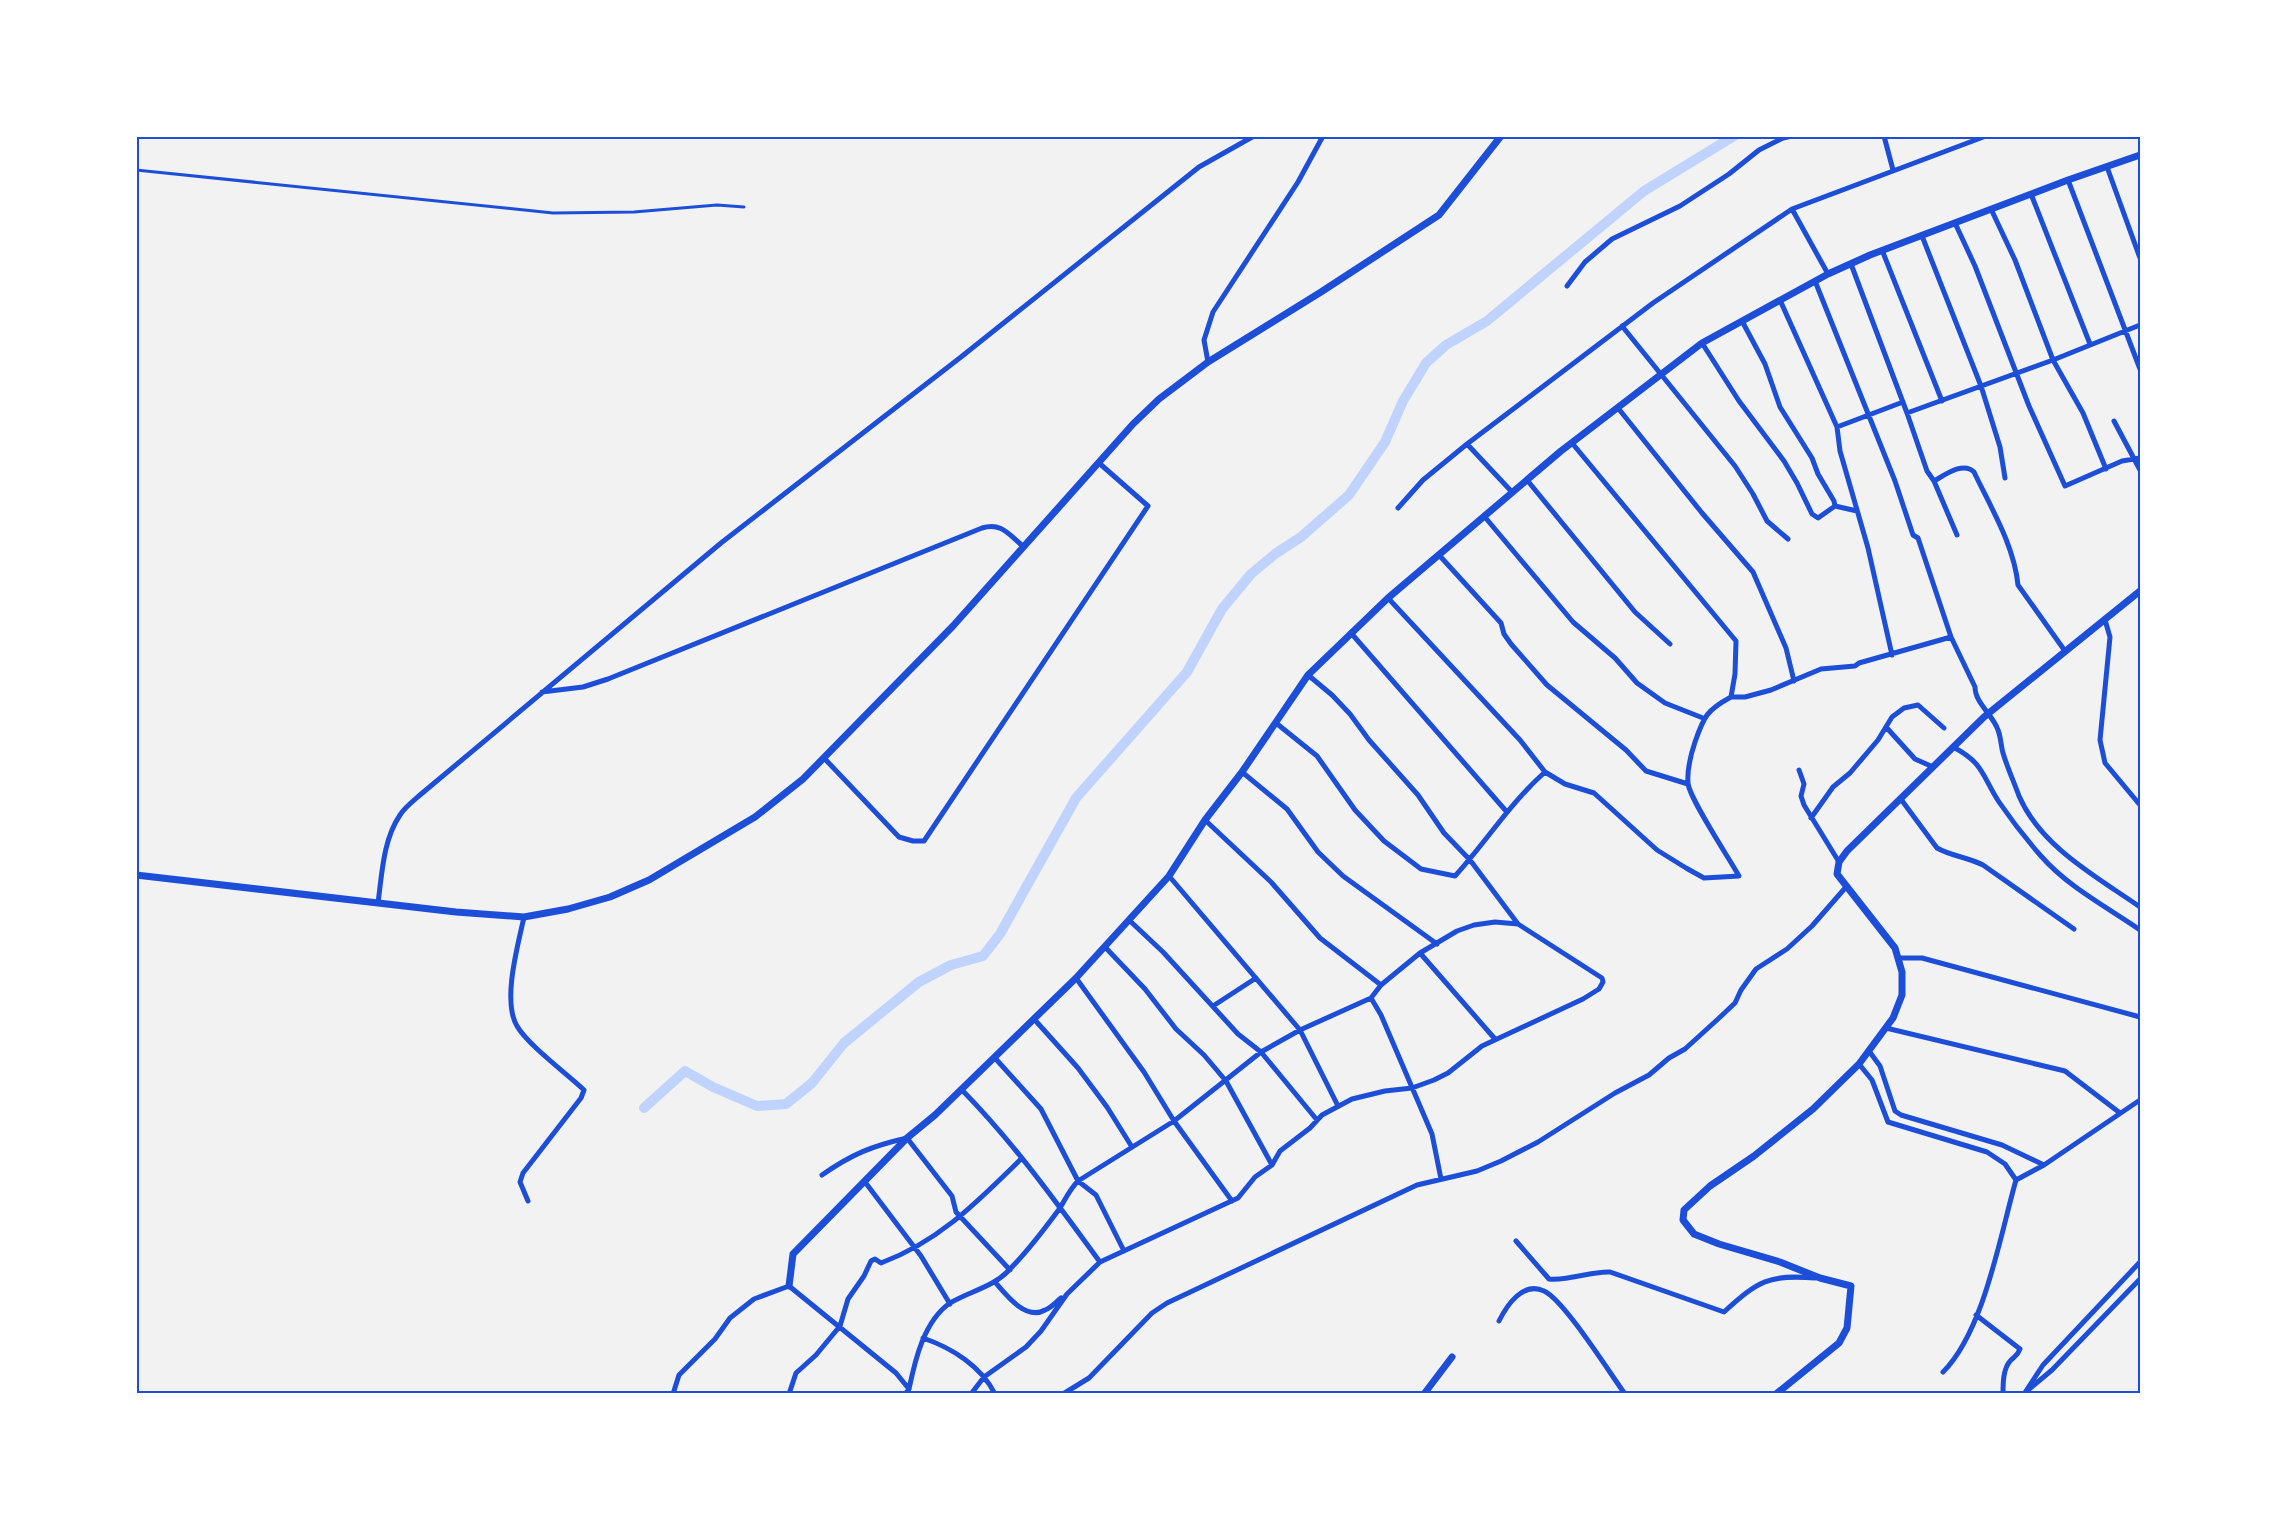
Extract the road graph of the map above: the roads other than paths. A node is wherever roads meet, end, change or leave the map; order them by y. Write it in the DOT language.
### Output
graph roads {
  1 [pos="1254,136"];
  2 [pos="1323,136"];
  3 [pos="1491,136"];
  4 [pos="1501,136"];
  5 [pos="1792,136"];
  6 [pos="1884,136"];
  7 [pos="1986,136"];
  8 [pos="1490,148"];
  9 [pos="2140,156"];
  10 [pos="2107,166"];
  11 [pos="136,170"];
  12 [pos="1893,170"];
  13 [pos="2068,180"];
  14 [pos="2031,194"];
  15 [pos="744,207"];
  16 [pos="1792,209"];
  17 [pos="1991,209"];
  18 [pos="1955,223"];
  19 [pos="1922,236"];
  20 [pos="1882,250"];
  21 [pos="2140,258"];
  22 [pos="1851,264"];
  23 [pos="1828,274"];
  24 [pos="1815,281"];
  25 [pos="1568,286"];
  26 [pos="1780,300"];
  27 [pos="1742,321"];
  28 [pos="2140,325"];
  29 [pos="1622,326"];
  30 [pos="2126,329"];
  31 [pos="1702,344"];
  32 [pos="2090,344"];
  33 [pos="2053,360"];
  34 [pos="1208,362"];
  35 [pos="2140,369"];
  36 [pos="2018,373"];
  37 [pos="1662,374"];
  38 [pos="1981,386"];
  39 [pos="1942,401"];
  40 [pos="1903,402"];
  41 [pos="1618,408"];
  42 [pos="1907,412"];
  43 [pos="1868,416"];
  44 [pos="2114,421"];
  45 [pos="1837,427"];
  46 [pos="1572,443"];
  47 [pos="1467,444"];
  48 [pos="2138,458"];
  49 [pos="1099,463"];
  50 [pos="2106,469"];
  51 [pos="2140,470"];
  52 [pos="2005,478"];
  53 [pos="1527,480"];
  54 [pos="1934,481"];
  55 [pos="1512,492"];
  56 [pos="1835,507"];
  57 [pos="1398,508"];
  58 [pos="1857,511"];
  59 [pos="1484,516"];
  60 [pos="1957,535"];
  61 [pos="1788,539"];
  62 [pos="1024,547"];
  63 [pos="1439,555"];
  64 [pos="2140,591"];
  65 [pos="1388,598"];
  66 [pos="2104,620"];
  67 [pos="1351,633"];
  68 [pos="1951,637"];
  69 [pos="1670,644"];
  70 [pos="2066,651"];
  71 [pos="1892,655"];
  72 [pos="1308,675"];
  73 [pos="1794,681"];
  74 [pos="542,692"];
  75 [pos="1731,697"];
  76 [pos="1989,713"];
  77 [pos="1703,718"];
  78 [pos="1276,723"];
  79 [pos="1886,727"];
  80 [pos="1944,728"];
  81 [pos="1953,747"];
  82 [pos="824,758"];
  83 [pos="1933,767"];
  84 [pos="1799,770"];
  85 [pos="1242,772"];
  86 [pos="1545,772"];
  87 [pos="1688,784"];
  88 [pos="1900,798"];
  89 [pos="2140,805"];
  90 [pos="1506,811"];
  91 [pos="1811,818"];
  92 [pos="1205,820"];
  93 [pos="1470,860"];
  94 [pos="1839,862"];
  95 [pos="136,875"];
  96 [pos="1168,876"];
  97 [pos="1846,887"];
  98 [pos="378,903"];
  99 [pos="2140,907"];
  100 [pos="524,917"];
  101 [pos="1129,921"];
  102 [pos="1518,924"];
  103 [pos="2074,929"];
  104 [pos="2140,930"];
  105 [pos="1437,944"];
  106 [pos="1105,947"];
  107 [pos="1420,953"];
  108 [pos="1898,958"];
  109 [pos="1076,978"];
  110 [pos="1256,978"];
  111 [pos="1381,985"];
  112 [pos="1371,998"];
  113 [pos="1213,1006"];
  114 [pos="2140,1017"];
  115 [pos="1034,1018"];
  116 [pos="1886,1028"];
  117 [pos="1300,1030"];
  118 [pos="1495,1039"];
  119 [pos="1261,1052"];
  120 [pos="1869,1052"];
  121 [pos="994,1057"];
  122 [pos="1859,1064"];
  123 [pos="1226,1081"];
  124 [pos="1412,1088"];
  125 [pos="962,1090"];
  126 [pos="2140,1100"];
  127 [pos="1338,1106"];
  128 [pos="2120,1113"];
  129 [pos="1317,1120"];
  130 [pos="1174,1121"];
  131 [pos="907,1138"];
  132 [pos="1132,1147"];
  133 [pos="1022,1158"];
  134 [pos="1272,1165"];
  135 [pos="2044,1165"];
  136 [pos="822,1175"];
  137 [pos="1441,1179"];
  138 [pos="2016,1180"];
  139 [pos="1078,1181"];
  140 [pos="866,1182"];
  141 [pos="528,1201"];
  142 [pos="1232,1201"];
  143 [pos="1060,1208"];
  144 [pos="960,1217"];
  145 [pos="1516,1241"];
  146 [pos="914,1247"];
  147 [pos="1124,1251"];
  148 [pos="1100,1262"];
  149 [pos="2140,1262"];
  150 [pos="1010,1270"];
  151 [pos="1820,1278"];
  152 [pos="2140,1279"];
  153 [pos="995,1282"];
  154 [pos="789,1286"];
  155 [pos="1066,1294"];
  156 [pos="950,1304"];
  157 [pos="1976,1315"];
  158 [pos="1499,1321"];
  159 [pos="840,1326"];
  160 [pos="923,1338"];
  161 [pos="1452,1358"];
  162 [pos="1943,1372"];
  163 [pos="984,1377"];
  164 [pos="907,1391"];
  165 [pos="673,1394"];
  166 [pos="789,1394"];
  167 [pos="971,1394"];
  168 [pos="995,1394"];
  169 [pos="1063,1394"];
  170 [pos="1424,1394"];
  171 [pos="1625,1394"];
  172 [pos="1776,1394"];
  173 [pos="2003,1394"];
  174 [pos="2024,1394"];
  1 -- 74 [label="street"];
  2 -- 34 [label="street"];
  3 -- 8 [label="street"];
  4 -- 8 [label="street"];
  5 -- 25 [label="street"];
  6 -- 12 [label="street"];
  7 -- 12 [label="street"];
  8 -- 34 [label="street"];
  9 -- 10 [label="street"];
  10 -- 13 [label="street"];
  10 -- 21 [label="street"];
  11 -- 15 [label="lane"];
  12 -- 16 [label="street"];
  13 -- 14 [label="street"];
  13 -- 30 [label="street"];
  14 -- 17 [label="street"];
  14 -- 32 [label="street"];
  16 -- 23 [label="street"];
  16 -- 29 [label="street"];
  17 -- 18 [label="street"];
  17 -- 33 [label="street"];
  18 -- 19 [label="street"];
  18 -- 36 [label="street"];
  19 -- 20 [label="street"];
  19 -- 38 [label="street"];
  20 -- 22 [label="street"];
  20 -- 39 [label="street"];
  22 -- 23 [label="street"];
  22 -- 40 [label="street"];
  23 -- 24 [label="street"];
  24 -- 26 [label="street"];
  24 -- 43 [label="street"];
  26 -- 27 [label="street"];
  26 -- 45 [label="street"];
  27 -- 31 [label="street"];
  27 -- 56 [label="street"];
  28 -- 30 [label="street"];
  29 -- 37 [label="street"];
  29 -- 47 [label="street"];
  30 -- 32 [label="street"];
  30 -- 35 [label="street"];
  31 -- 37 [label="street"];
  31 -- 56 [label="street"];
  32 -- 33 [label="street"];
  33 -- 36 [label="street"];
  33 -- 50 [label="street"];
  34 -- 49 [label="street"];
  36 -- 38 [label="street"];
  36 -- 50 [label="street"];
  37 -- 41 [label="street"];
  37 -- 61 [label="street"];
  38 -- 39 [label="street"];
  38 -- 52 [label="street"];
  39 -- 42 [label="street"];
  40 -- 42 [label="street"];
  40 -- 43 [label="street"];
  41 -- 46 [label="street"];
  41 -- 73 [label="street"];
  42 -- 54 [label="street"];
  43 -- 45 [label="street"];
  43 -- 68 [label="street"];
  44 -- 48 [label="street"];
  45 -- 58 [label="street"];
  46 -- 53 [label="street"];
  46 -- 75 [label="street"];
  47 -- 55 [label="street"];
  47 -- 57 [label="street"];
  48 -- 50 [label="street"];
  48 -- 51 [label="street"];
  49 -- 62 [label="street"];
  49 -- 82 [label="street"];
  53 -- 55 [label="street"];
  53 -- 69 [label="street"];
  54 -- 60 [label="street"];
  54 -- 70 [label="street"];
  55 -- 59 [label="street"];
  56 -- 58 [label="street"];
  58 -- 71 [label="street"];
  59 -- 63 [label="street"];
  59 -- 77 [label="street"];
  62 -- 74 [label="street"];
  62 -- 82 [label="street"];
  63 -- 65 [label="street"];
  63 -- 87 [label="street"];
  64 -- 66 [label="street"];
  65 -- 67 [label="street"];
  65 -- 86 [label="street"];
  66 -- 70 [label="street"];
  66 -- 89 [label="street"];
  67 -- 72 [label="street"];
  67 -- 90 [label="street"];
  68 -- 71 [label="street"];
  68 -- 76 [label="street"];
  70 -- 76 [label="street"];
  71 -- 73 [label="street"];
  72 -- 78 [label="street"];
  72 -- 93 [label="street"];
  73 -- 75 [label="street"];
  74 -- 98 [label="street"];
  75 -- 77 [label="street"];
  76 -- 81 [label="street"];
  76 -- 99 [label="street"];
  77 -- 87 [label="street"];
  78 -- 85 [label="street"];
  78 -- 93 [label="street"];
  79 -- 80 [label="street"];
  79 -- 83 [label="street"];
  79 -- 91 [label="street"];
  81 -- 83 [label="street"];
  81 -- 104 [label="street"];
  82 -- 100 [label="street"];
  83 -- 88 [label="street"];
  84 -- 91 [label="street"];
  85 -- 92 [label="street"];
  85 -- 105 [label="street"];
  86 -- 87 [label="street"];
  86 -- 90 [label="street"];
  88 -- 94 [label="street"];
  88 -- 103 [label="street"];
  90 -- 93 [label="street"];
  91 -- 94 [label="street"];
  92 -- 96 [label="street"];
  92 -- 111 [label="street"];
  93 -- 102 [label="street"];
  94 -- 97 [label="street"];
  95 -- 98 [label="street"];
  96 -- 101 [label="street"];
  96 -- 110 [label="street"];
  97 -- 108 [label="street"];
  97 -- 137 [label="street"];
  98 -- 100 [label="street"];
  100 -- 141 [label="street"];
  101 -- 106 [label="street"];
  101 -- 113 [label="street"];
  102 -- 105 [label="street"];
  102 -- 118 [label="street"];
  105 -- 107 [label="street"];
  106 -- 109 [label="street"];
  106 -- 123 [label="street"];
  107 -- 111 [label="street"];
  107 -- 118 [label="street"];
  108 -- 114 [label="street"];
  108 -- 116 [label="street"];
  109 -- 115 [label="street"];
  109 -- 130 [label="street"];
  110 -- 113 [label="street"];
  110 -- 117 [label="street"];
  111 -- 112 [label="street"];
  112 -- 117 [label="street"];
  112 -- 124 [label="street"];
  113 -- 119 [label="street"];
  115 -- 121 [label="street"];
  115 -- 132 [label="street"];
  116 -- 120 [label="street"];
  116 -- 128 [label="street"];
  117 -- 119 [label="street"];
  117 -- 127 [label="street"];
  118 -- 124 [label="street"];
  119 -- 123 [label="street"];
  119 -- 129 [label="street"];
  120 -- 122 [label="street"];
  120 -- 135 [label="street"];
  121 -- 125 [label="street"];
  121 -- 139 [label="street"];
  122 -- 138 [label="street"];
  122 -- 151 [label="street"];
  123 -- 130 [label="street"];
  123 -- 134 [label="street"];
  124 -- 127 [label="street"];
  124 -- 137 [label="street"];
  125 -- 131 [label="street"];
  125 -- 133 [label="street"];
  126 -- 128 [label="street"];
  127 -- 129 [label="street"];
  128 -- 135 [label="street"];
  129 -- 134 [label="street"];
  130 -- 132 [label="street"];
  130 -- 142 [label="street"];
  131 -- 136 [label="street"];
  131 -- 140 [label="street"];
  131 -- 144 [label="street"];
  132 -- 139 [label="street"];
  133 -- 143 [label="street"];
  133 -- 144 [label="street"];
  134 -- 142 [label="street"];
  135 -- 138 [label="street"];
  137 -- 169 [label="street"];
  138 -- 157 [label="street"];
  139 -- 143 [label="street"];
  139 -- 147 [label="street"];
  140 -- 146 [label="street"];
  140 -- 154 [label="street"];
  142 -- 147 [label="street"];
  143 -- 148 [label="street"];
  143 -- 150 [label="street"];
  144 -- 146 [label="street"];
  144 -- 150 [label="street"];
  145 -- 151 [label="street"];
  146 -- 156 [label="street"];
  146 -- 159 [label="street"];
  147 -- 148 [label="street"];
  148 -- 155 [label="street"];
  149 -- 174 [label="street"];
  150 -- 153 [label="street"];
  151 -- 172 [label="street"];
  152 -- 174 [label="street"];
  153 -- 155 [label="street"];
  153 -- 156 [label="street"];
  154 -- 159 [label="street"];
  154 -- 165 [label="street"];
  155 -- 163 [label="street"];
  156 -- 160 [label="street"];
  157 -- 162 [label="street"];
  157 -- 173 [label="street"];
  158 -- 171 [label="street"];
  159 -- 164 [label="street"];
  159 -- 166 [label="street"];
  160 -- 163 [label="street"];
  160 -- 164 [label="street"];
  161 -- 170 [label="street"];
  163 -- 167 [label="street"];
  163 -- 168 [label="street"];
}
